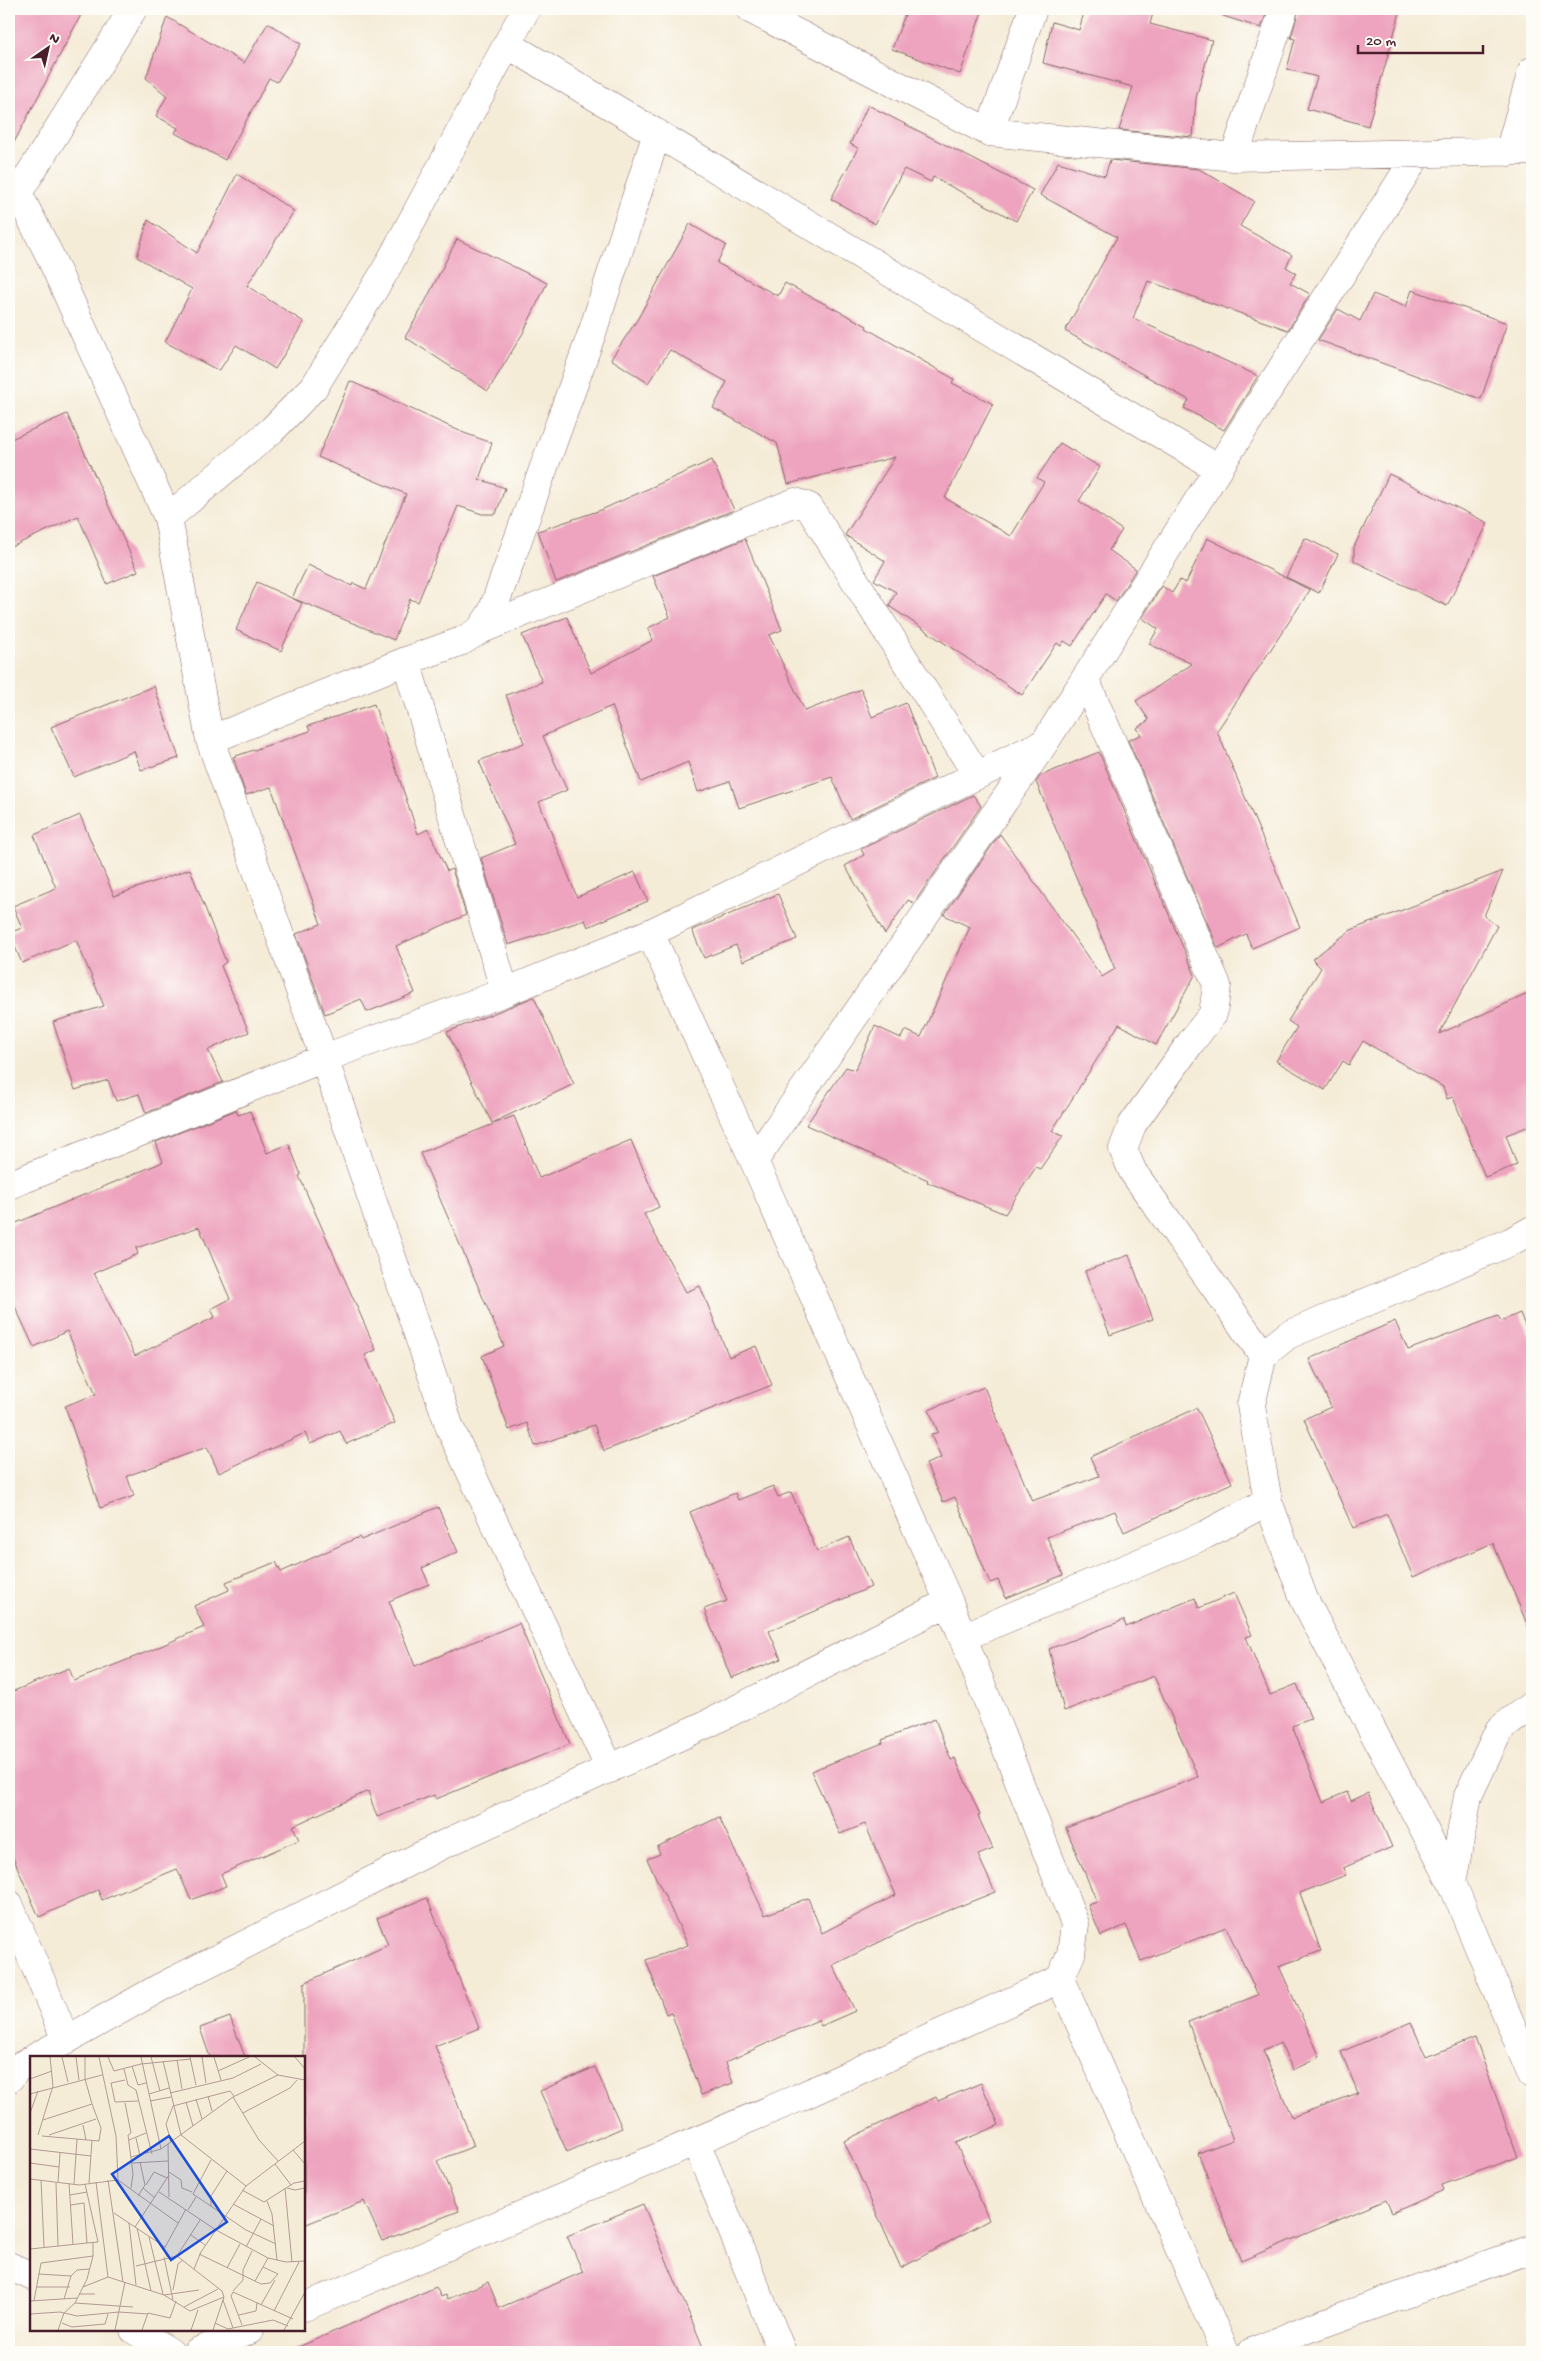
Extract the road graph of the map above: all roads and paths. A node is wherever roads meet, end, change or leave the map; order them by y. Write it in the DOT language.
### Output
graph roads {
  1 [pos="133,9"];
  2 [pos="526,9"];
  3 [pos="750,9"];
  4 [pos="1033,9"];
  5 [pos="1284,9"];
  6 [pos="507,44"];
  7 [pos="1532,71"];
  8 [pos="989,132"];
  9 [pos="658,133"];
  10 [pos="1521,152"];
  11 [pos="1417,155"];
  12 [pos="1234,157"];
  13 [pos="13,189"];
  14 [pos="1219,469"];
  15 [pos="168,518"];
  16 [pos="480,630"];
  17 [pos="406,661"];
  18 [pos="1085,679"];
  19 [pos="210,740"];
  20 [pos="1045,742"];
  21 [pos="977,775"];
  22 [pos="650,933"];
  23 [pos="505,992"];
  24 [pos="324,1058"];
  25 [pos="754,1161"];
  26 [pos="9,1185"];
  27 [pos="1532,1230"];
  28 [pos="1262,1354"];
  29 [pos="1268,1501"];
  30 [pos="949,1602"];
  31 [pos="962,1637"];
  32 [pos="1532,1705"];
  33 [pos="610,1768"];
  34 [pos="1452,1883"];
  35 [pos="9,1904"];
  36 [pos="1060,1979"];
  37 [pos="66,2040"];
  38 [pos="38,2056"];
  39 [pos="30,2061"];
  40 [pos="1532,2075"];
  41 [pos="9,2079"];
  42 [pos="696,2142"];
  43 [pos="1532,2249"];
  44 [pos="9,2266"];
  45 [pos="30,2276"];
  46 [pos="305,2307"];
  47 [pos="136,2331"];
  48 [pos="248,2331"];
  49 [pos="170,2352"];
  50 [pos="197,2352"];
  51 [pos="782,2352"];
  52 [pos="1225,2352"];
  53 [pos="1252,2352"];
  1 -- 13 [label="street"];
  2 -- 6 [label="street"];
  3 -- 8 [label="street"];
  4 -- 8 [label="street"];
  5 -- 12 [label="street"];
  6 -- 9 [label="street"];
  6 -- 15 [label="street"];
  7 -- 10 [label="street"];
  8 -- 12 [label="street"];
  9 -- 14 [label="street"];
  9 -- 16 [label="street"];
  10 -- 11 [label="street"];
  11 -- 12 [label="street"];
  11 -- 14 [label="street"];
  13 -- 15 [label="street"];
  14 -- 18 [label="street"];
  15 -- 19 [label="street"];
  16 -- 17 [label="street"];
  16 -- 21 [label="street"];
  17 -- 19 [label="street"];
  17 -- 23 [label="street"];
  18 -- 20 [label="street"];
  18 -- 28 [label="street"];
  19 -- 24 [label="street"];
  20 -- 21 [label="street"];
  20 -- 25 [label="street"];
  21 -- 22 [label="street"];
  22 -- 23 [label="street"];
  22 -- 25 [label="street"];
  23 -- 24 [label="street"];
  24 -- 26 [label="street"];
  24 -- 33 [label="street"];
  25 -- 30 [label="street"];
  27 -- 28 [label="street"];
  28 -- 29 [label="street"];
  29 -- 31 [label="street"];
  29 -- 34 [label="street"];
  30 -- 31 [label="street"];
  30 -- 33 [label="street"];
  31 -- 36 [label="street"];
  32 -- 34 [label="street"];
  33 -- 37 [label="street"];
  34 -- 40 [label="street"];
  35 -- 37 [label="street"];
  36 -- 42 [label="street"];
  36 -- 52 [label="street"];
  37 -- 38 [label="street"];
  39 -- 41 [label="street"];
  42 -- 46 [label="street"];
  42 -- 51 [label="street"];
  43 -- 53 [label="street"];
  44 -- 45 [label="street"];
  47 -- 49 [label="street"];
  48 -- 50 [label="street"];
}
